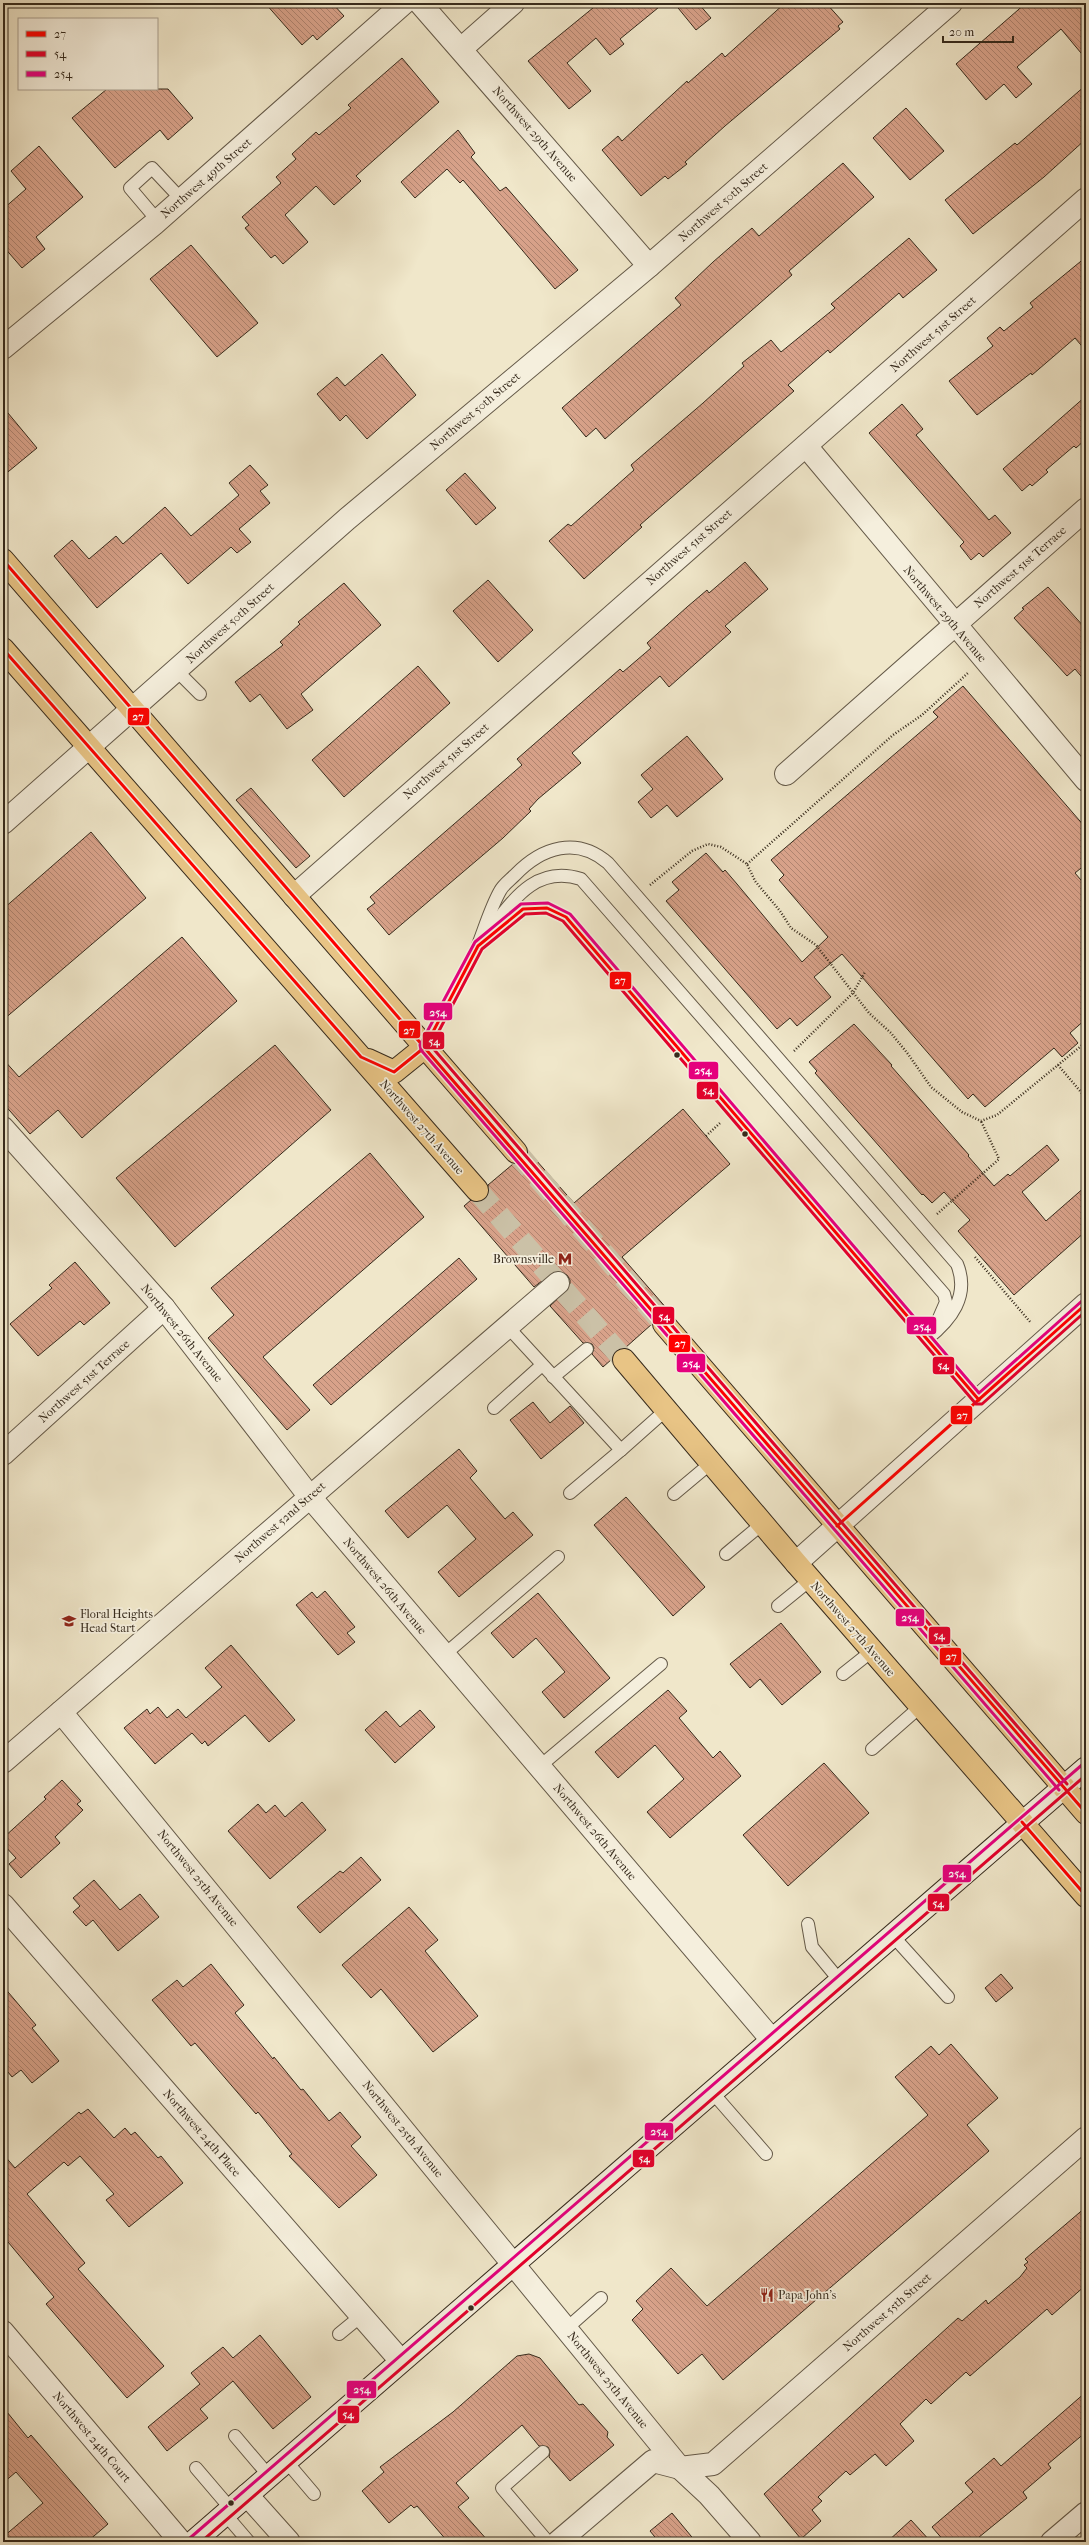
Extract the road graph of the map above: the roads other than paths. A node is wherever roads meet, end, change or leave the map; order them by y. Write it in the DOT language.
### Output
graph roads {
  1 [pos="404,3"];
  2 [pos="420,3"];
  3 [pos="513,3"];
  4 [pos="951,3"];
  5 [pos="461,49"];
  6 [pos="1086,199"];
  7 [pos="182,200"];
  8 [pos="158,221"];
  9 [pos="649,266"];
  10 [pos="3,348"];
  11 [pos="806,446"];
  12 [pos="1086,509"];
  13 [pos="3,560"];
  14 [pos="954,624"];
  15 [pos="3,649"];
  16 [pos="176,670"];
  17 [pos="200,694"];
  18 [pos="132,709"];
  19 [pos="89,747"];
  20 [pos="786,774"];
  21 [pos="1086,780"];
  22 [pos="3,823"];
  23 [pos="294,896"];
  24 [pos="478,946"];
  25 [pos="425,1047"];
  26 [pos="361,1057"];
  27 [pos="6,1136"];
  28 [pos="516,1152"];
  29 [pos="477,1190"];
  30 [pos="558,1283"];
  31 [pos="1086,1304"];
  32 [pos="164,1308"];
  33 [pos="664,1324"];
  34 [pos="507,1326"];
  35 [pos="927,1340"];
  36 [pos="587,1349"];
  37 [pos="624,1360"];
  38 [pos="542,1365"];
  39 [pos="553,1377"];
  40 [pos="979,1400"];
  41 [pos="494,1408"];
  42 [pos="666,1410"];
  43 [pos="621,1450"];
  44 [pos="3,1454"];
  45 [pos="710,1463"];
  46 [pos="570,1493"];
  47 [pos="674,1494"];
  48 [pos="310,1497"];
  49 [pos="762,1524"];
  50 [pos="838,1526"];
  51 [pos="726,1554"];
  52 [pos="558,1557"];
  53 [pos="796,1563"];
  54 [pos="810,1580"];
  55 [pos="778,1606"];
  56 [pos="872,1651"];
  57 [pos="444,1655"];
  58 [pos="661,1664"];
  59 [pos="843,1674"];
  60 [pos="921,1706"];
  61 [pos="61,1712"];
  62 [pos="872,1749"];
  63 [pos="3,1762"];
  64 [pos="539,1767"];
  65 [pos="1086,1768"];
  66 [pos="1063,1787"];
  67 [pos="1086,1813"];
  68 [pos="1022,1822"];
  69 [pos="1086,1896"];
  70 [pos="3,1905"];
  71 [pos="808,1924"];
  72 [pos="892,1935"];
  73 [pos="840,1981"];
  74 [pos="948,1997"];
  75 [pos="772,2040"];
  76 [pos="712,2092"];
  77 [pos="1086,2138"];
  78 [pos="766,2154"];
  79 [pos="514,2264"];
  80 [pos="601,2298"];
  81 [pos="361,2316"];
  82 [pos="566,2329"];
  83 [pos="3,2332"];
  84 [pos="340,2334"];
  85 [pos="401,2361"];
  86 [pos="235,2436"];
  87 [pos="543,2452"];
  88 [pos="286,2462"];
  89 [pos="196,2468"];
  90 [pos="680,2468"];
  91 [pos="269,2476"];
  92 [pos="314,2494"];
  93 [pos="235,2506"];
  94 [pos="1086,2513"];
  95 [pos="181,2542"];
  96 [pos="193,2542"];
  97 [pos="249,2542"];
  98 [pos="289,2542"];
  99 [pos="548,2542"];
  100 [pos="558,2542"];
  101 [pos="750,2542"];
  102 [pos="1052,2542"];
  1 -- 7 [label="street, Northwest 49th Street"];
  2 -- 5 [label="street, Northwest 29th Avenue"];
  3 -- 5 [label="street"];
  4 -- 9 [label="street, Northwest 50th Street"];
  5 -- 9 [label="street, Northwest 29th Avenue"];
  6 -- 11 [label="street, Northwest 51st Street"];
  7 -- 8 [label="street, Northwest 49th Street"];
  7 -- 8 [label="lane"];
  8 -- 10 [label="street, Northwest 49th Street"];
  9 -- 16 [label="street, Northwest 50th Street"];
  11 -- 14 [label="street, Northwest 29th Avenue"];
  11 -- 23 [label="street, Northwest 51st Street"];
  12 -- 14 [label="street, Northwest 51st Terrace"];
  13 -- 18 [label="main road"];
  14 -- 20 [label="street, Northwest 51st Terrace"];
  14 -- 21 [label="street, Northwest 29th Avenue"];
  15 -- 19 [label="main road, Northwest 27th Avenue"];
  16 -- 17 [label="lane"];
  16 -- 18 [label="street, Northwest 50th Street"];
  18 -- 19 [label="street, Northwest 50th Street"];
  18 -- 23 [label="main road"];
  19 -- 22 [label="street, Northwest 50th Street"];
  19 -- 26 [label="main road, Northwest 27th Avenue"];
  23 -- 25 [label="main road"];
  24 -- 25 [label="lane"];
  24 -- 35 [label="lane"];
  24 -- 35 [label="lane"];
  24 -- 35 [label="lane"];
  25 -- 26 [label="main road"];
  25 -- 28 [label="main road"];
  26 -- 29 [label="main road, Northwest 27th Avenue"];
  27 -- 32 [label="street, Northwest 26th Avenue"];
  30 -- 34 [label="street, Northwest 52nd Street"];
  31 -- 40 [label="street"];
  32 -- 44 [label="street, Northwest 51st Terrace"];
  32 -- 48 [label="street, Northwest 26th Avenue"];
  33 -- 50 [label="main road"];
  34 -- 38 [label="lane"];
  34 -- 48 [label="street, Northwest 52nd Street"];
  35 -- 40 [label="lane"];
  36 -- 39 [label="lane"];
  37 -- 42 [label="main road, Northwest 27th Avenue"];
  38 -- 39 [label="lane"];
  38 -- 41 [label="lane"];
  39 -- 43 [label="lane"];
  40 -- 50 [label="street"];
  42 -- 43 [label="lane"];
  42 -- 45 [label="main road, Northwest 27th Avenue"];
  43 -- 46 [label="lane"];
  45 -- 47 [label="lane"];
  45 -- 49 [label="main road, Northwest 27th Avenue"];
  48 -- 57 [label="street, Northwest 26th Avenue"];
  48 -- 61 [label="street, Northwest 52nd Street"];
  49 -- 51 [label="lane"];
  49 -- 53 [label="main road, Northwest 27th Avenue"];
  50 -- 53 [label="street"];
  50 -- 66 [label="main road"];
  52 -- 57 [label="lane"];
  53 -- 54 [label="main road, Northwest 27th Avenue"];
  54 -- 55 [label="lane"];
  54 -- 56 [label="main road, Northwest 27th Avenue"];
  56 -- 59 [label="lane"];
  56 -- 60 [label="main road, Northwest 27th Avenue"];
  57 -- 64 [label="street, Northwest 26th Avenue"];
  58 -- 64 [label="lane"];
  60 -- 62 [label="lane"];
  60 -- 68 [label="main road, Northwest 27th Avenue"];
  61 -- 63 [label="street, Northwest 52nd Street"];
  61 -- 79 [label="street, Northwest 25th Avenue"];
  64 -- 75 [label="street, Northwest 26th Avenue"];
  65 -- 66 [label="street"];
  66 -- 67 [label="main road"];
  66 -- 68 [label="street"];
  68 -- 69 [label="main road, Northwest 27th Avenue"];
  68 -- 72 [label="street"];
  70 -- 81 [label="street, Northwest 24th Place"];
  71 -- 73 [label="lane"];
  72 -- 73 [label="street"];
  72 -- 74 [label="lane"];
  73 -- 75 [label="street"];
  75 -- 76 [label="street"];
  76 -- 78 [label="lane"];
  76 -- 79 [label="street"];
  77 -- 90 [label="street, Northwest 55th Street"];
  79 -- 82 [label="street, Northwest 25th Avenue"];
  79 -- 85 [label="street"];
  80 -- 82 [label="lane"];
  81 -- 84 [label="lane"];
  81 -- 85 [label="street, Northwest 24th Place"];
  82 -- 90 [label="street, Northwest 25th Avenue"];
  83 -- 95 [label="street, Northwest 24th Court"];
  85 -- 88 [label="street"];
  86 -- 91 [label="lane"];
  87 -- 99 [label="lane"];
  88 -- 91 [label="street"];
  88 -- 92 [label="lane"];
  89 -- 93 [label="lane"];
  90 -- 100 [label="street"];
  90 -- 101 [label="street, Northwest 25th Avenue"];
  91 -- 93 [label="street"];
  93 -- 96 [label="street"];
  93 -- 97 [label="lane"];
  93 -- 98 [label="street"];
  94 -- 102 [label="street"];
}
